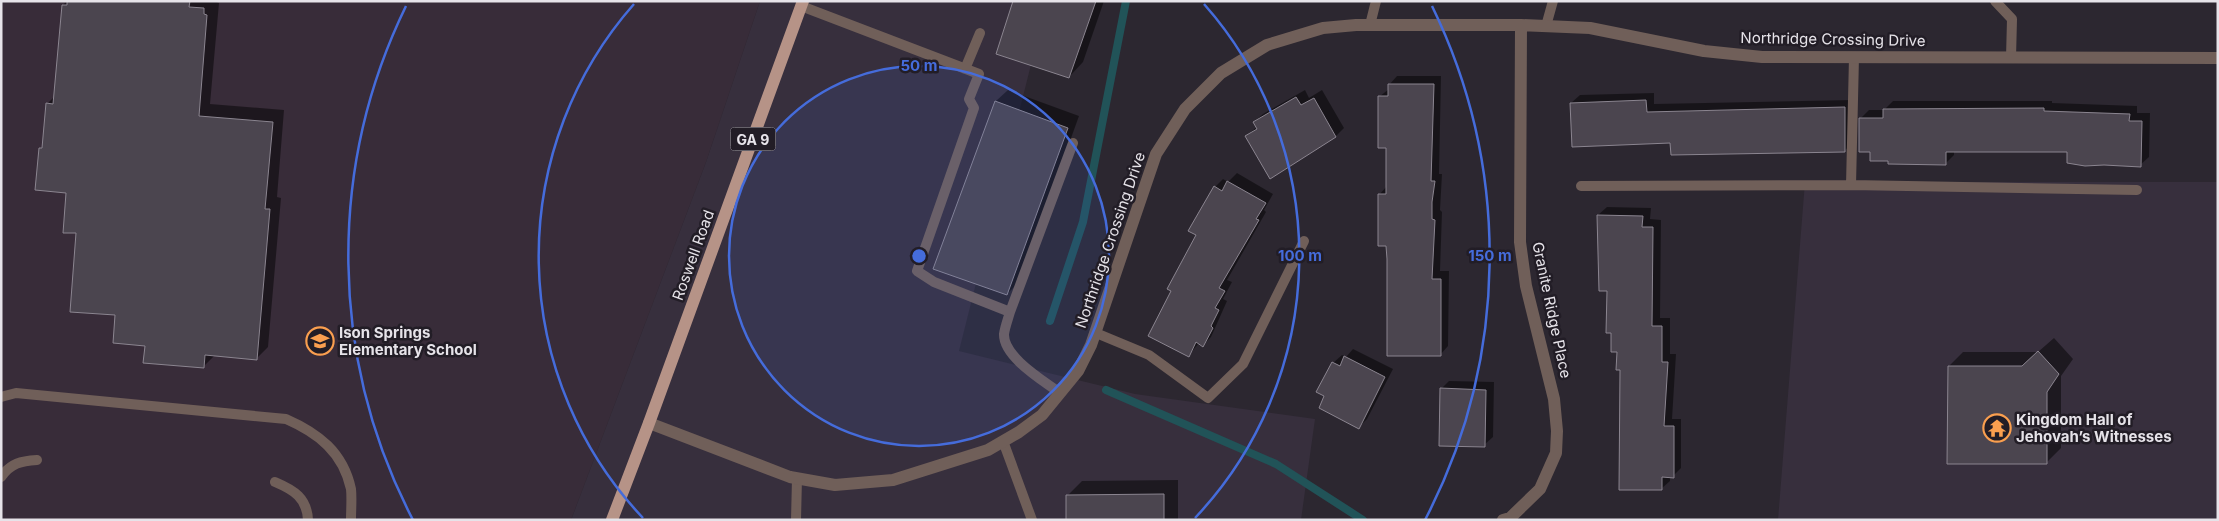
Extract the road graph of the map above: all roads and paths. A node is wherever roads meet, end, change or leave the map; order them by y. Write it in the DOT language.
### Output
graph roads {
  1 [pos="1376,1"];
  2 [pos="1554,1"];
  3 [pos="1995,1"];
  4 [pos="802,3"];
  5 [pos="1370,25"];
  6 [pos="1521,25"];
  7 [pos="1546,26"];
  8 [pos="980,33"];
  9 [pos="1854,57"];
  10 [pos="2011,58"];
  11 [pos="2218,58"];
  12 [pos="966,69"];
  13 [pos="1073,143"];
  14 [pos="1851,185"];
  15 [pos="1581,186"];
  16 [pos="2137,190"];
  17 [pos="1304,241"];
  18 [pos="1010,312"];
  19 [pos="1096,333"];
  20 [pos="1060,393"];
  21 [pos="1,397"];
  22 [pos="649,424"];
  23 [pos="1003,441"];
  24 [pos="37,460"];
  25 [pos="1,477"];
  26 [pos="797,478"];
  27 [pos="275,482"];
  28 [pos="308,520"];
  29 [pos="351,520"];
  30 [pos="612,520"];
  31 [pos="796,520"];
  32 [pos="1032,520"];
  33 [pos="1503,520"];
  1 -- 5 [label="lane"];
  2 -- 7 [label="lane"];
  3 -- 10 [label="lane"];
  4 -- 12 [label="lane"];
  4 -- 22 [label="main road, Roswell Road / GA 9"];
  5 -- 6 [label="street, Northridge Crossing Drive"];
  5 -- 19 [label="street, Northridge Crossing Drive"];
  6 -- 7 [label="street, Northridge Crossing Drive"];
  6 -- 33 [label="street, Granite Ridge Place"];
  7 -- 9 [label="street, Northridge Crossing Drive"];
  8 -- 12 [label="lane"];
  9 -- 10 [label="street, Northridge Crossing Drive"];
  9 -- 14 [label="lane"];
  10 -- 11 [label="street, Northridge Crossing Drive"];
  12 -- 18 [label="lane"];
  13 -- 18 [label="lane"];
  14 -- 15 [label="lane"];
  14 -- 16 [label="lane"];
  17 -- 19 [label="lane"];
  18 -- 20 [label="lane"];
  19 -- 20 [label="street, Northridge Crossing Drive"];
  20 -- 23 [label="street, Northridge Crossing Drive"];
  21 -- 29 [label="lane"];
  22 -- 26 [label="street, Northridge Crossing Drive"];
  22 -- 30 [label="main road, Roswell Road / GA 9"];
  23 -- 26 [label="street, Northridge Crossing Drive"];
  23 -- 32 [label="lane"];
  24 -- 25 [label="lane"];
  26 -- 31 [label="lane"];
  27 -- 28 [label="lane"];
}
